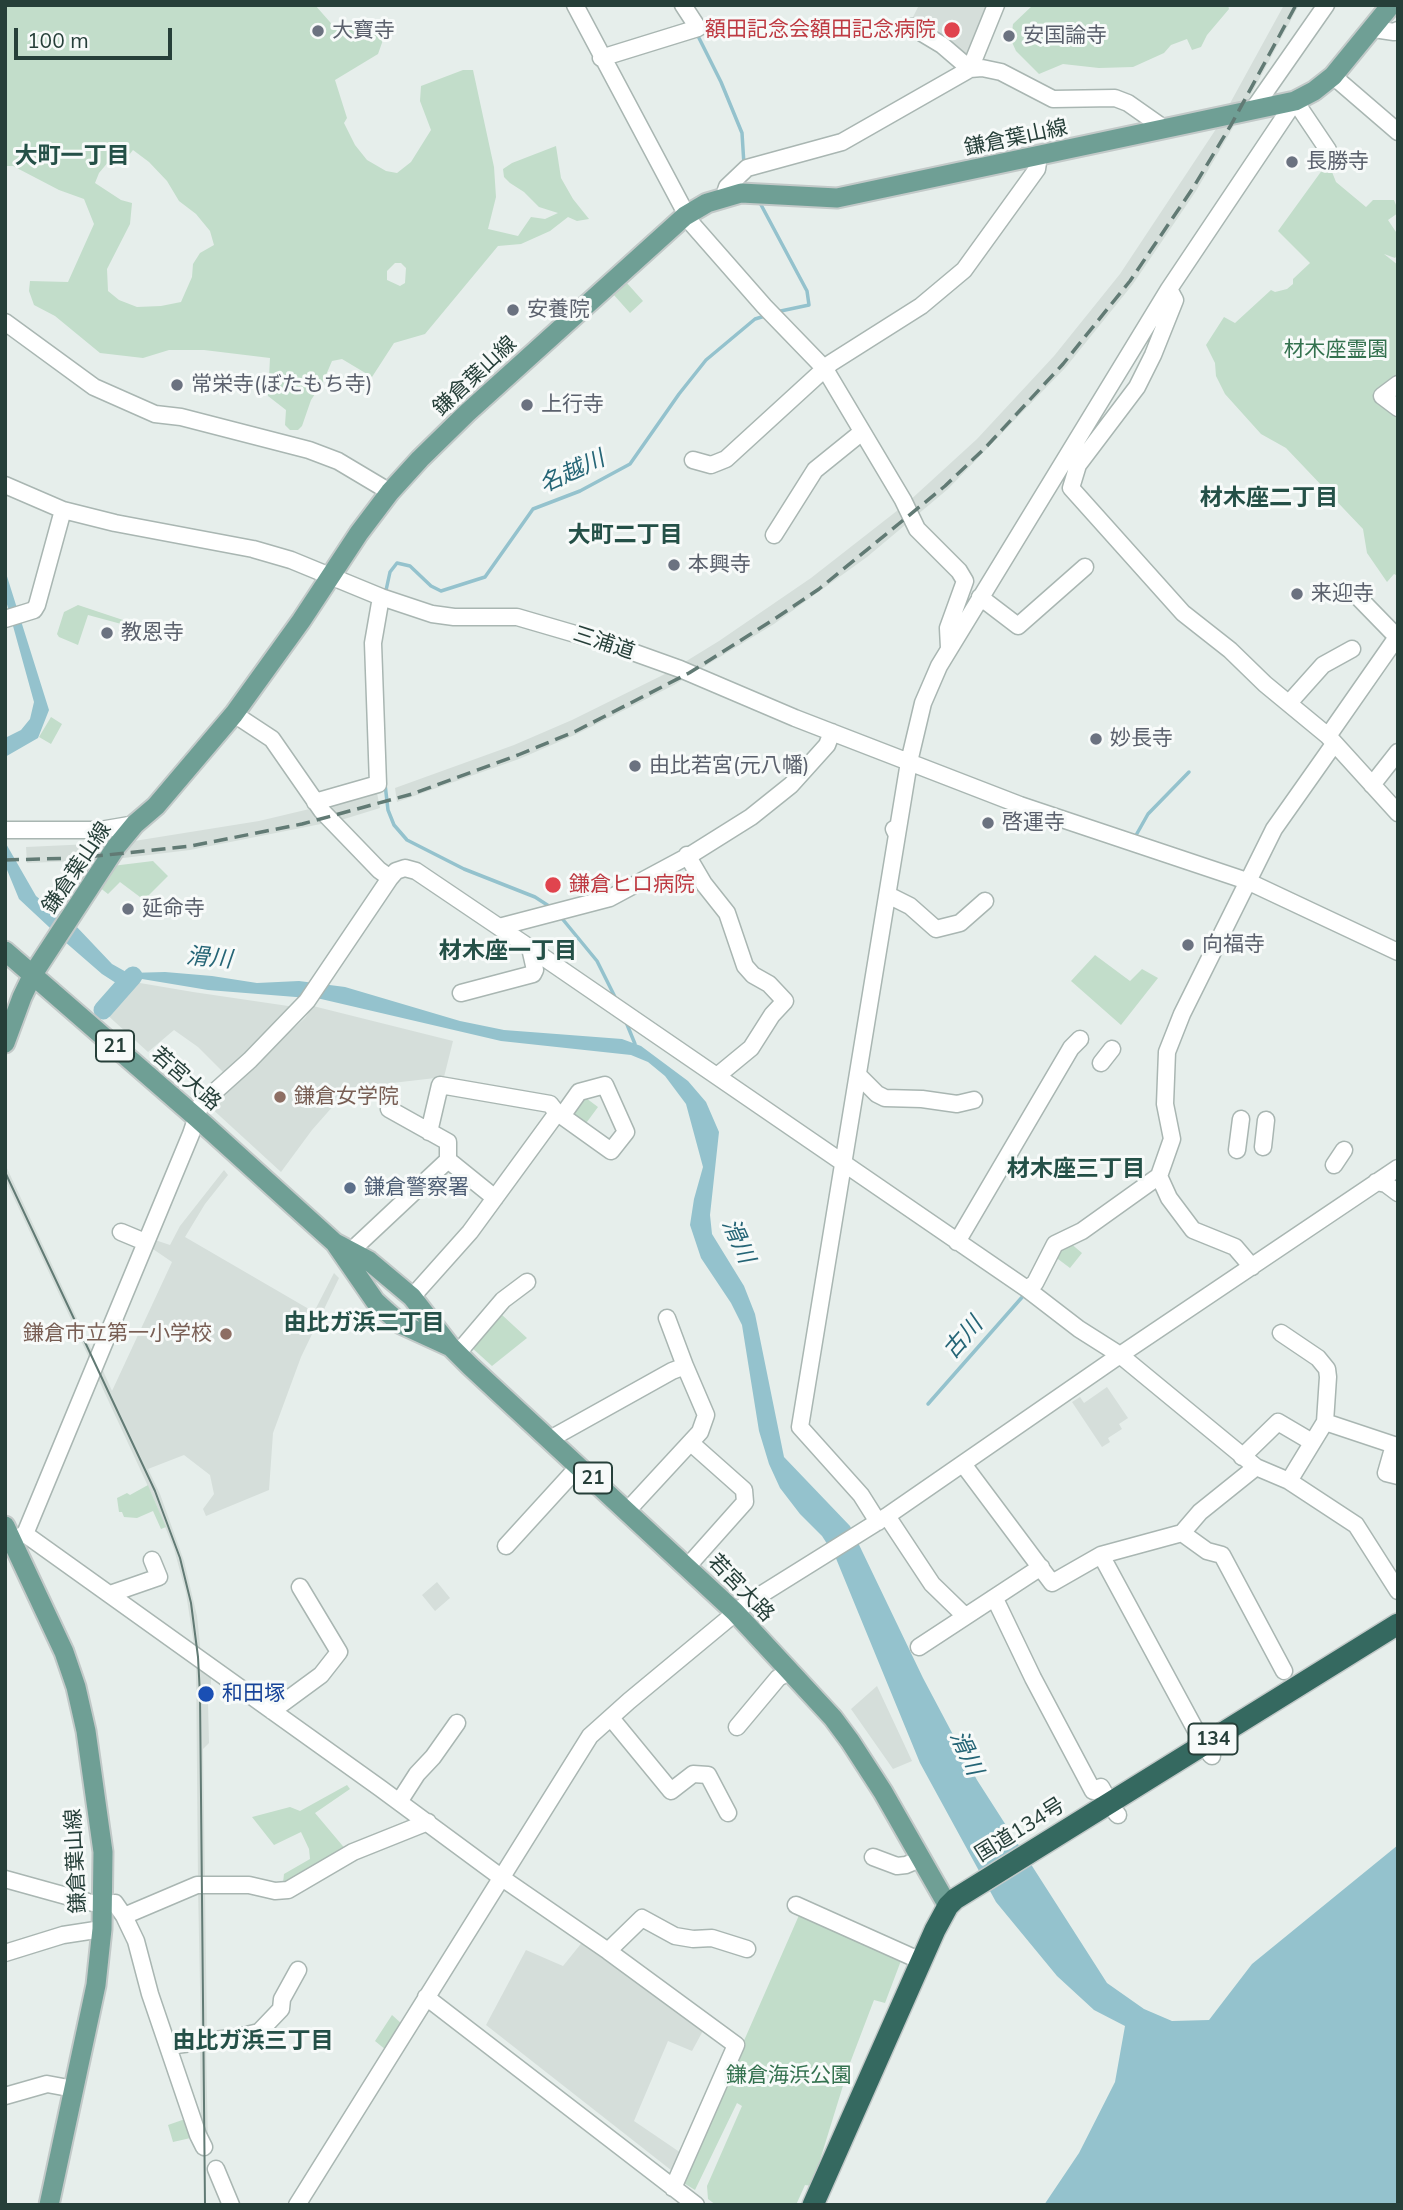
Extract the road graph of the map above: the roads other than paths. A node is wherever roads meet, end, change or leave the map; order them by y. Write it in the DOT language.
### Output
graph roads {
  1 [pos="575,5"];
  2 [pos="683,5"];
  3 [pos="996,5"];
  4 [pos="1326,5"];
  5 [pos="1391,5"];
  6 [pos="912,27"];
  7 [pos="1374,29"];
  8 [pos="1398,30"];
  9 [pos="601,58"];
  10 [pos="970,69"];
  11 [pos="1333,76"];
  12 [pos="1295,101"];
  13 [pos="1252,111"];
  14 [pos="1165,129"];
  15 [pos="1398,132"];
  16 [pos="1328,150"];
  17 [pos="1039,156"];
  18 [pos="724,196"];
  19 [pos="685,216"];
  20 [pos="1169,289"];
  21 [pos="5,322"];
  22 [pos="825,369"];
  23 [pos="1398,384"];
  24 [pos="1398,408"];
  25 [pos="862,432"];
  26 [pos="692,460"];
  27 [pos="5,485"];
  28 [pos="390,492"];
  29 [pos="63,510"];
  30 [pos="774,536"];
  31 [pos="1085,567"];
  32 [pos="331,576"];
  33 [pos="980,597"];
  34 [pos="385,598"];
  35 [pos="1358,598"];
  36 [pos="5,619"];
  37 [pos="949,648"];
  38 [pos="1352,649"];
  39 [pos="1289,703"];
  40 [pos="234,714"];
  41 [pos="832,732"];
  42 [pos="1331,740"];
  43 [pos="1398,751"];
  44 [pos="909,762"];
  45 [pos="1372,785"];
  46 [pos="315,802"];
  47 [pos="1398,813"];
  48 [pos="135,824"];
  49 [pos="5,831"];
  50 [pos="687,855"];
  51 [pos="390,878"];
  52 [pos="1247,881"];
  53 [pos="888,895"];
  54 [pos="985,901"];
  55 [pos="499,927"];
  56 [pos="530,948"];
  57 [pos="5,951"];
  58 [pos="1398,952"];
  59 [pos="33,974"];
  60 [pos="461,993"];
  61 [pos="1080,1039"];
  62 [pos="5,1043"];
  63 [pos="1112,1049"];
  64 [pos="1101,1063"];
  65 [pos="717,1076"];
  66 [pos="858,1076"];
  67 [pos="974,1100"];
  68 [pos="389,1108"];
  69 [pos="197,1118"];
  70 [pos="1241,1119"];
  71 [pos="1266,1120"];
  72 [pos="429,1132"];
  73 [pos="1263,1147"];
  74 [pos="1237,1150"];
  75 [pos="1344,1150"];
  76 [pos="448,1160"];
  77 [pos="844,1165"];
  78 [pos="1334,1165"];
  79 [pos="1398,1168"];
  80 [pos="1159,1176"];
  81 [pos="1376,1182"];
  82 [pos="1398,1193"];
  83 [pos="495,1198"];
  84 [pos="121,1232"];
  85 [pos="145,1242"];
  86 [pos="957,1242"];
  87 [pos="343,1247"];
  88 [pos="1252,1267"];
  89 [pos="527,1282"];
  90 [pos="1031,1292"];
  91 [pos="412,1297"];
  92 [pos="667,1318"];
  93 [pos="1281,1333"];
  94 [pos="453,1350"];
  95 [pos="1120,1355"];
  96 [pos="685,1366"];
  97 [pos="1325,1422"];
  98 [pos="550,1439"];
  99 [pos="1312,1442"];
  100 [pos="691,1443"];
  101 [pos="1242,1457"];
  102 [pos="963,1464"];
  103 [pos="579,1466"];
  104 [pos="1256,1467"];
  105 [pos="1398,1476"];
  106 [pos="1289,1481"];
  107 [pos="627,1511"];
  108 [pos="883,1519"];
  109 [pos="14,1533"];
  110 [pos="1182,1533"];
  111 [pos="506,1546"];
  112 [pos="1101,1555"];
  113 [pos="152,1560"];
  114 [pos="688,1566"];
  115 [pos="1041,1567"];
  116 [pos="300,1587"];
  117 [pos="1395,1587"];
  118 [pos="110,1594"];
  119 [pos="992,1599"];
  120 [pos="735,1612"];
  121 [pos="965,1616"];
  122 [pos="1398,1624"];
  123 [pos="919,1647"];
  124 [pos="1284,1671"];
  125 [pos="789,1672"];
  126 [pos="272,1711"];
  127 [pos="611,1718"];
  128 [pos="457,1723"];
  129 [pos="737,1727"];
  130 [pos="1200,1738"];
  131 [pos="1099,1793"];
  132 [pos="399,1802"];
  133 [pos="728,1813"];
  134 [pos="428,1822"];
  135 [pos="873,1857"];
  136 [pos="920,1859"];
  137 [pos="502,1878"];
  138 [pos="5,1879"];
  139 [pos="103,1905"];
  140 [pos="796,1905"];
  141 [pos="948,1906"];
  142 [pos="124,1916"];
  143 [pos="102,1929"];
  144 [pos="747,1949"];
  145 [pos="608,1951"];
  146 [pos="5,1953"];
  147 [pos="921,1961"];
  148 [pos="298,1969"];
  149 [pos="426,1997"];
  150 [pos="168,2046"];
  151 [pos="74,2089"];
  152 [pos="5,2096"];
  153 [pos="204,2147"];
  154 [pos="216,2169"];
  155 [pos="673,2188"];
  156 [pos="49,2205"];
  157 [pos="231,2205"];
  158 [pos="296,2205"];
  159 [pos="696,2205"];
  160 [pos="813,2205"];
  1 -- 9 [label="street"];
  2 -- 9 [label="street"];
  3 -- 10 [label="street"];
  4 -- 13 [label="street"];
  5 -- 7 [label="main road, 鎌倉葉山線"];
  6 -- 10 [label="street"];
  7 -- 8 [label="street"];
  7 -- 11 [label="main road, 鎌倉葉山線"];
  9 -- 19 [label="street"];
  10 -- 14 [label="street"];
  10 -- 18 [label="street"];
  11 -- 12 [label="main road, 鎌倉葉山線"];
  11 -- 15 [label="street"];
  12 -- 13 [label="main road, 鎌倉葉山線"];
  12 -- 16 [label="street"];
  12 -- 20 [label="street"];
  13 -- 14 [label="main road, 鎌倉葉山線"];
  14 -- 17 [label="main road, 鎌倉葉山線"];
  17 -- 18 [label="main road, 鎌倉葉山線"];
  17 -- 22 [label="street"];
  18 -- 19 [label="main road, 鎌倉葉山線"];
  19 -- 22 [label="street"];
  19 -- 28 [label="main road, 鎌倉葉山線"];
  20 -- 33 [label="street"];
  20 -- 39 [label="street"];
  21 -- 28 [label="street"];
  22 -- 25 [label="street"];
  22 -- 26 [label="street"];
  23 -- 24 [label="street"];
  25 -- 30 [label="street"];
  25 -- 37 [label="street"];
  27 -- 29 [label="street, 三浦道"];
  28 -- 32 [label="main road, 鎌倉葉山線"];
  29 -- 32 [label="street, 三浦道"];
  29 -- 36 [label="street"];
  31 -- 33 [label="street"];
  32 -- 34 [label="street, 三浦道"];
  32 -- 40 [label="main road, 鎌倉葉山線"];
  33 -- 37 [label="street"];
  34 -- 41 [label="street, 三浦道"];
  34 -- 46 [label="street"];
  35 -- 42 [label="street"];
  37 -- 44 [label="street"];
  38 -- 39 [label="street"];
  39 -- 42 [label="street"];
  40 -- 46 [label="street"];
  40 -- 48 [label="main road, 鎌倉葉山線"];
  41 -- 44 [label="street, 三浦道"];
  41 -- 50 [label="street"];
  42 -- 45 [label="street"];
  42 -- 52 [label="street"];
  43 -- 45 [label="street"];
  44 -- 52 [label="street, 三浦道"];
  44 -- 53 [label="street"];
  45 -- 47 [label="street"];
  46 -- 51 [label="street"];
  48 -- 49 [label="street"];
  48 -- 59 [label="main road, 鎌倉葉山線"];
  50 -- 55 [label="street"];
  50 -- 65 [label="street"];
  51 -- 55 [label="street"];
  51 -- 69 [label="street"];
  52 -- 58 [label="street, 三浦道"];
  52 -- 80 [label="street"];
  53 -- 54 [label="street"];
  53 -- 66 [label="street"];
  55 -- 56 [label="street"];
  56 -- 60 [label="street"];
  56 -- 65 [label="street"];
  57 -- 59 [label="main road, 若宮大路 / 21"];
  59 -- 62 [label="main road, 鎌倉葉山線"];
  59 -- 69 [label="main road, 若宮大路 / 21"];
  61 -- 86 [label="street"];
  63 -- 64 [label="street"];
  65 -- 77 [label="street"];
  66 -- 67 [label="street"];
  66 -- 77 [label="street"];
  68 -- 72 [label="street"];
  69 -- 85 [label="street"];
  69 -- 87 [label="main road, 若宮大路 / 21"];
  70 -- 74 [label="street"];
  71 -- 73 [label="street"];
  72 -- 76 [label="street"];
  72 -- 83 [label="street"];
  75 -- 78 [label="street"];
  76 -- 83 [label="street"];
  76 -- 87 [label="street"];
  77 -- 86 [label="street"];
  77 -- 108 [label="street"];
  79 -- 81 [label="street"];
  80 -- 88 [label="street"];
  80 -- 90 [label="street"];
  81 -- 82 [label="street"];
  81 -- 88 [label="street"];
  83 -- 91 [label="street"];
  84 -- 85 [label="street"];
  85 -- 109 [label="street"];
  86 -- 90 [label="street"];
  87 -- 91 [label="main road, 若宮大路 / 21"];
  87 -- 94 [label="main road, 若宮大路 / 21"];
  88 -- 95 [label="street"];
  89 -- 94 [label="street"];
  90 -- 95 [label="street"];
  91 -- 94 [label="main road, 若宮大路 / 21"];
  92 -- 96 [label="street"];
  93 -- 97 [label="street"];
  94 -- 98 [label="main road, 若宮大路 / 21"];
  95 -- 101 [label="street"];
  95 -- 102 [label="street"];
  96 -- 98 [label="street"];
  96 -- 100 [label="street"];
  97 -- 99 [label="street"];
  97 -- 105 [label="street"];
  98 -- 103 [label="main road, 若宮大路 / 21"];
  99 -- 101 [label="street"];
  99 -- 106 [label="street"];
  100 -- 107 [label="street"];
  100 -- 114 [label="street"];
  101 -- 104 [label="street"];
  102 -- 108 [label="street"];
  102 -- 115 [label="street"];
  103 -- 107 [label="main road, 若宮大路 / 21"];
  103 -- 111 [label="street"];
  104 -- 106 [label="street"];
  104 -- 110 [label="street"];
  106 -- 117 [label="street"];
  107 -- 114 [label="main road, 若宮大路 / 21"];
  108 -- 120 [label="street"];
  108 -- 121 [label="street"];
  109 -- 118 [label="street"];
  109 -- 139 [label="main road, 鎌倉葉山線"];
  110 -- 112 [label="street"];
  110 -- 124 [label="street"];
  112 -- 115 [label="street"];
  112 -- 130 [label="street"];
  113 -- 118 [label="street"];
  114 -- 120 [label="main road, 若宮大路 / 21"];
  115 -- 119 [label="street"];
  116 -- 126 [label="street"];
  118 -- 126 [label="street"];
  119 -- 121 [label="street"];
  119 -- 131 [label="street"];
  120 -- 125 [label="main road, 若宮大路 / 21"];
  120 -- 127 [label="street"];
  121 -- 123 [label="street"];
  122 -- 141 [label="highway, 国道134号 / 134"];
  125 -- 129 [label="street"];
  125 -- 136 [label="main road, 若宮大路 / 21"];
  126 -- 132 [label="street"];
  127 -- 133 [label="street"];
  127 -- 137 [label="street"];
  128 -- 132 [label="street"];
  132 -- 134 [label="street"];
  134 -- 137 [label="street"];
  134 -- 142 [label="street"];
  135 -- 136 [label="street"];
  136 -- 141 [label="main road, 若宮大路 / 21"];
  137 -- 145 [label="street"];
  137 -- 149 [label="street"];
  138 -- 139 [label="street"];
  139 -- 142 [label="street"];
  139 -- 143 [label="main road, 鎌倉葉山線"];
  140 -- 147 [label="street"];
  141 -- 147 [label="highway, 国道134号 / 134"];
  142 -- 150 [label="street"];
  143 -- 146 [label="street"];
  143 -- 151 [label="main road, 鎌倉葉山線"];
  144 -- 145 [label="street"];
  145 -- 155 [label="street"];
  147 -- 160 [label="highway, 国道134号 / 134"];
  148 -- 150 [label="street"];
  149 -- 155 [label="street"];
  149 -- 158 [label="street"];
  150 -- 153 [label="street"];
  151 -- 152 [label="street"];
  151 -- 156 [label="main road, 鎌倉葉山線"];
  154 -- 157 [label="street"];
  155 -- 159 [label="street"];
}
